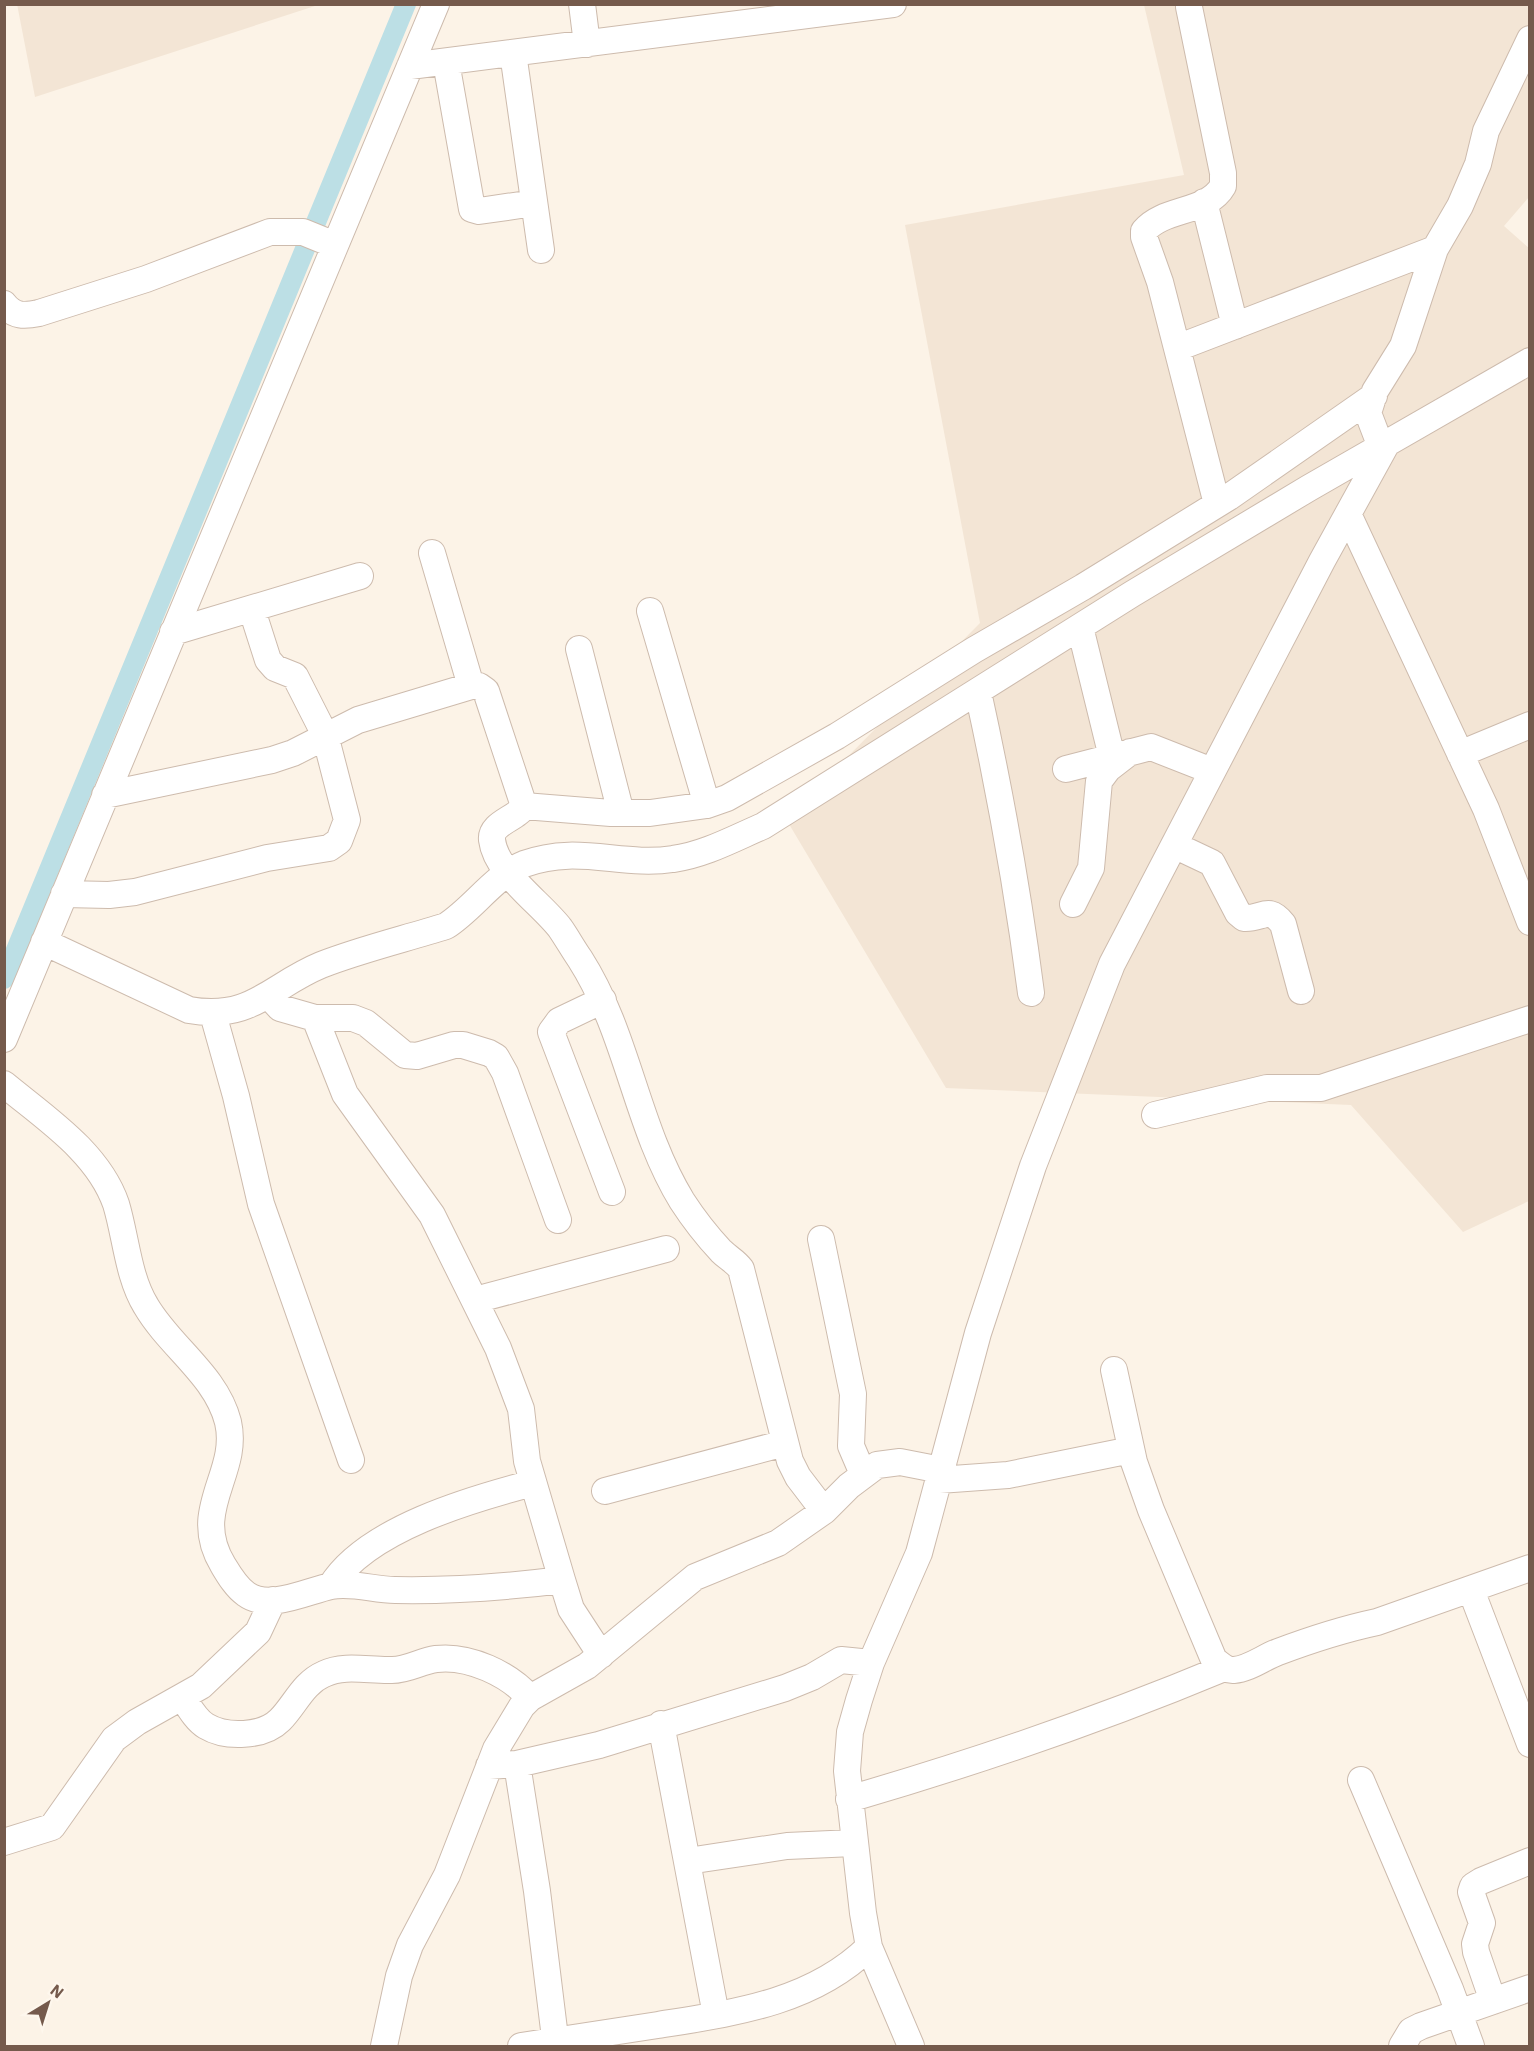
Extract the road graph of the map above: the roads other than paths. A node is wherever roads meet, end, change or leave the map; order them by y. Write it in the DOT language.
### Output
graph roads {
  1 [pos="436,4"];
  2 [pos="582,4"];
  3 [pos="893,4"];
  4 [pos="850,7"];
  5 [pos="1189,7"];
  6 [pos="1530,39"];
  7 [pos="586,44"];
  8 [pos="513,53"];
  9 [pos="446,62"];
  10 [pos="410,66"];
  11 [pos="1204,202"];
  12 [pos="534,203"];
  13 [pos="331,243"];
  14 [pos="1435,249"];
  15 [pos="541,250"];
  16 [pos="4,304"];
  17 [pos="1235,326"];
  18 [pos="1177,348"];
  19 [pos="1530,361"];
  20 [pos="1371,404"];
  21 [pos="1382,443"];
  22 [pos="1217,504"];
  23 [pos="1348,514"];
  24 [pos="432,553"];
  25 [pos="360,576"];
  26 [pos="252,609"];
  27 [pos="651,611"];
  28 [pos="1080,627"];
  29 [pos="173,632"];
  30 [pos="579,649"];
  31 [pos="471,686"];
  32 [pos="978,692"];
  33 [pos="1530,725"];
  34 [pos="326,735"];
  35 [pos="1121,754"];
  36 [pos="1460,754"];
  37 [pos="1066,769"];
  38 [pos="1212,771"];
  39 [pos="105,795"];
  40 [pos="707,805"];
  41 [pos="524,806"];
  42 [pos="621,813"];
  43 [pos="1174,845"];
  44 [pos="1519,860"];
  45 [pos="502,863"];
  46 [pos="64,894"];
  47 [pos="1073,904"];
  48 [pos="1530,922"];
  49 [pos="44,942"];
  50 [pos="1301,991"];
  51 [pos="1031,993"];
  52 [pos="268,995"];
  53 [pos="603,1000"];
  54 [pos="213,1014"];
  55 [pos="315,1018"];
  56 [pos="1530,1019"];
  57 [pos="4,1039"];
  58 [pos="4,1084"];
  59 [pos="1155,1115"];
  60 [pos="612,1192"];
  61 [pos="558,1220"];
  62 [pos="821,1239"];
  63 [pos="666,1249"];
  64 [pos="475,1300"];
  65 [pos="1114,1370"];
  66 [pos="785,1443"];
  67 [pos="1131,1450"];
  68 [pos="351,1460"];
  69 [pos="863,1474"];
  70 [pos="940,1475"];
  71 [pos="534,1483"];
  72 [pos="605,1491"];
  73 [pos="824,1511"];
  74 [pos="1530,1568"];
  75 [pos="562,1580"];
  76 [pos="331,1586"];
  77 [pos="1471,1590"];
  78 [pos="273,1600"];
  79 [pos="601,1654"];
  80 [pos="871,1663"];
  81 [pos="1224,1668"];
  82 [pos="183,1698"];
  83 [pos="530,1698"];
  84 [pos="661,1724"];
  85 [pos="1530,1744"];
  86 [pos="517,1764"];
  87 [pos="489,1766"];
  88 [pos="1361,1780"];
  89 [pos="849,1799"];
  90 [pos="4,1842"];
  91 [pos="853,1843"];
  92 [pos="688,1861"];
  93 [pos="1530,1861"];
  94 [pos="869,1947"];
  95 [pos="1530,1988"];
  96 [pos="1493,2001"];
  97 [pos="1458,2012"];
  98 [pos="716,2015"];
  99 [pos="556,2044"];
  100 [pos="384,2046"];
  101 [pos="521,2046"];
  102 [pos="912,2046"];
  103 [pos="1402,2046"];
  104 [pos="1471,2046"];
  1 -- 10 [label="street"];
  2 -- 7 [label="street"];
  3 -- 4 [label="street"];
  4 -- 7 [label="street"];
  5 -- 11 [label="street"];
  6 -- 14 [label="street"];
  7 -- 8 [label="street"];
  8 -- 9 [label="street"];
  8 -- 12 [label="street"];
  9 -- 10 [label="street"];
  9 -- 12 [label="street"];
  10 -- 13 [label="street"];
  11 -- 17 [label="street"];
  11 -- 18 [label="street"];
  12 -- 15 [label="street"];
  13 -- 16 [label="street"];
  13 -- 29 [label="street"];
  14 -- 17 [label="street"];
  14 -- 20 [label="street"];
  17 -- 18 [label="street"];
  18 -- 22 [label="street"];
  19 -- 21 [label="street"];
  20 -- 21 [label="street"];
  20 -- 22 [label="street"];
  21 -- 23 [label="street"];
  21 -- 28 [label="street"];
  22 -- 40 [label="street"];
  23 -- 36 [label="street"];
  23 -- 38 [label="street"];
  24 -- 31 [label="street"];
  25 -- 26 [label="street"];
  26 -- 29 [label="street"];
  26 -- 34 [label="street"];
  27 -- 40 [label="street"];
  28 -- 32 [label="street"];
  28 -- 35 [label="street"];
  29 -- 39 [label="street"];
  30 -- 42 [label="street"];
  31 -- 34 [label="street"];
  31 -- 41 [label="street"];
  32 -- 45 [label="street"];
  32 -- 51 [label="street"];
  33 -- 36 [label="street"];
  34 -- 39 [label="street"];
  34 -- 46 [label="street"];
  35 -- 37 [label="street"];
  35 -- 38 [label="street"];
  35 -- 47 [label="street"];
  36 -- 44 [label="street"];
  38 -- 43 [label="street"];
  39 -- 46 [label="street"];
  40 -- 42 [label="street"];
  41 -- 42 [label="street"];
  41 -- 45 [label="street"];
  43 -- 50 [label="street"];
  43 -- 70 [label="street"];
  44 -- 48 [label="street"];
  45 -- 52 [label="street"];
  45 -- 53 [label="street"];
  46 -- 49 [label="street"];
  49 -- 54 [label="street"];
  49 -- 57 [label="street"];
  52 -- 54 [label="street"];
  52 -- 55 [label="street"];
  53 -- 60 [label="street"];
  53 -- 66 [label="street"];
  54 -- 68 [label="street"];
  55 -- 61 [label="street"];
  55 -- 64 [label="street"];
  56 -- 59 [label="street"];
  58 -- 78 [label="street"];
  62 -- 69 [label="street"];
  63 -- 64 [label="street"];
  64 -- 71 [label="street"];
  65 -- 67 [label="street"];
  66 -- 72 [label="street"];
  66 -- 73 [label="street"];
  67 -- 70 [label="street"];
  67 -- 81 [label="street"];
  69 -- 70 [label="street"];
  69 -- 73 [label="street"];
  70 -- 80 [label="street"];
  71 -- 75 [label="street"];
  71 -- 76 [label="street"];
  73 -- 79 [label="street"];
  74 -- 77 [label="street"];
  75 -- 76 [label="street"];
  75 -- 79 [label="street"];
  76 -- 78 [label="street"];
  77 -- 81 [label="street"];
  77 -- 85 [label="street"];
  78 -- 82 [label="street"];
  79 -- 83 [label="street"];
  80 -- 84 [label="street"];
  80 -- 89 [label="street"];
  81 -- 89 [label="street"];
  82 -- 83 [label="street"];
  82 -- 90 [label="street"];
  83 -- 87 [label="street"];
  84 -- 86 [label="street"];
  84 -- 92 [label="street"];
  86 -- 87 [label="street"];
  86 -- 99 [label="street"];
  87 -- 100 [label="street"];
  88 -- 97 [label="street"];
  89 -- 91 [label="street"];
  91 -- 92 [label="street"];
  91 -- 94 [label="street"];
  92 -- 98 [label="street"];
  93 -- 96 [label="street"];
  94 -- 98 [label="street"];
  94 -- 102 [label="street"];
  95 -- 96 [label="street"];
  96 -- 97 [label="street"];
  97 -- 103 [label="street"];
  97 -- 104 [label="street"];
  98 -- 99 [label="street"];
  99 -- 101 [label="street"];
}
